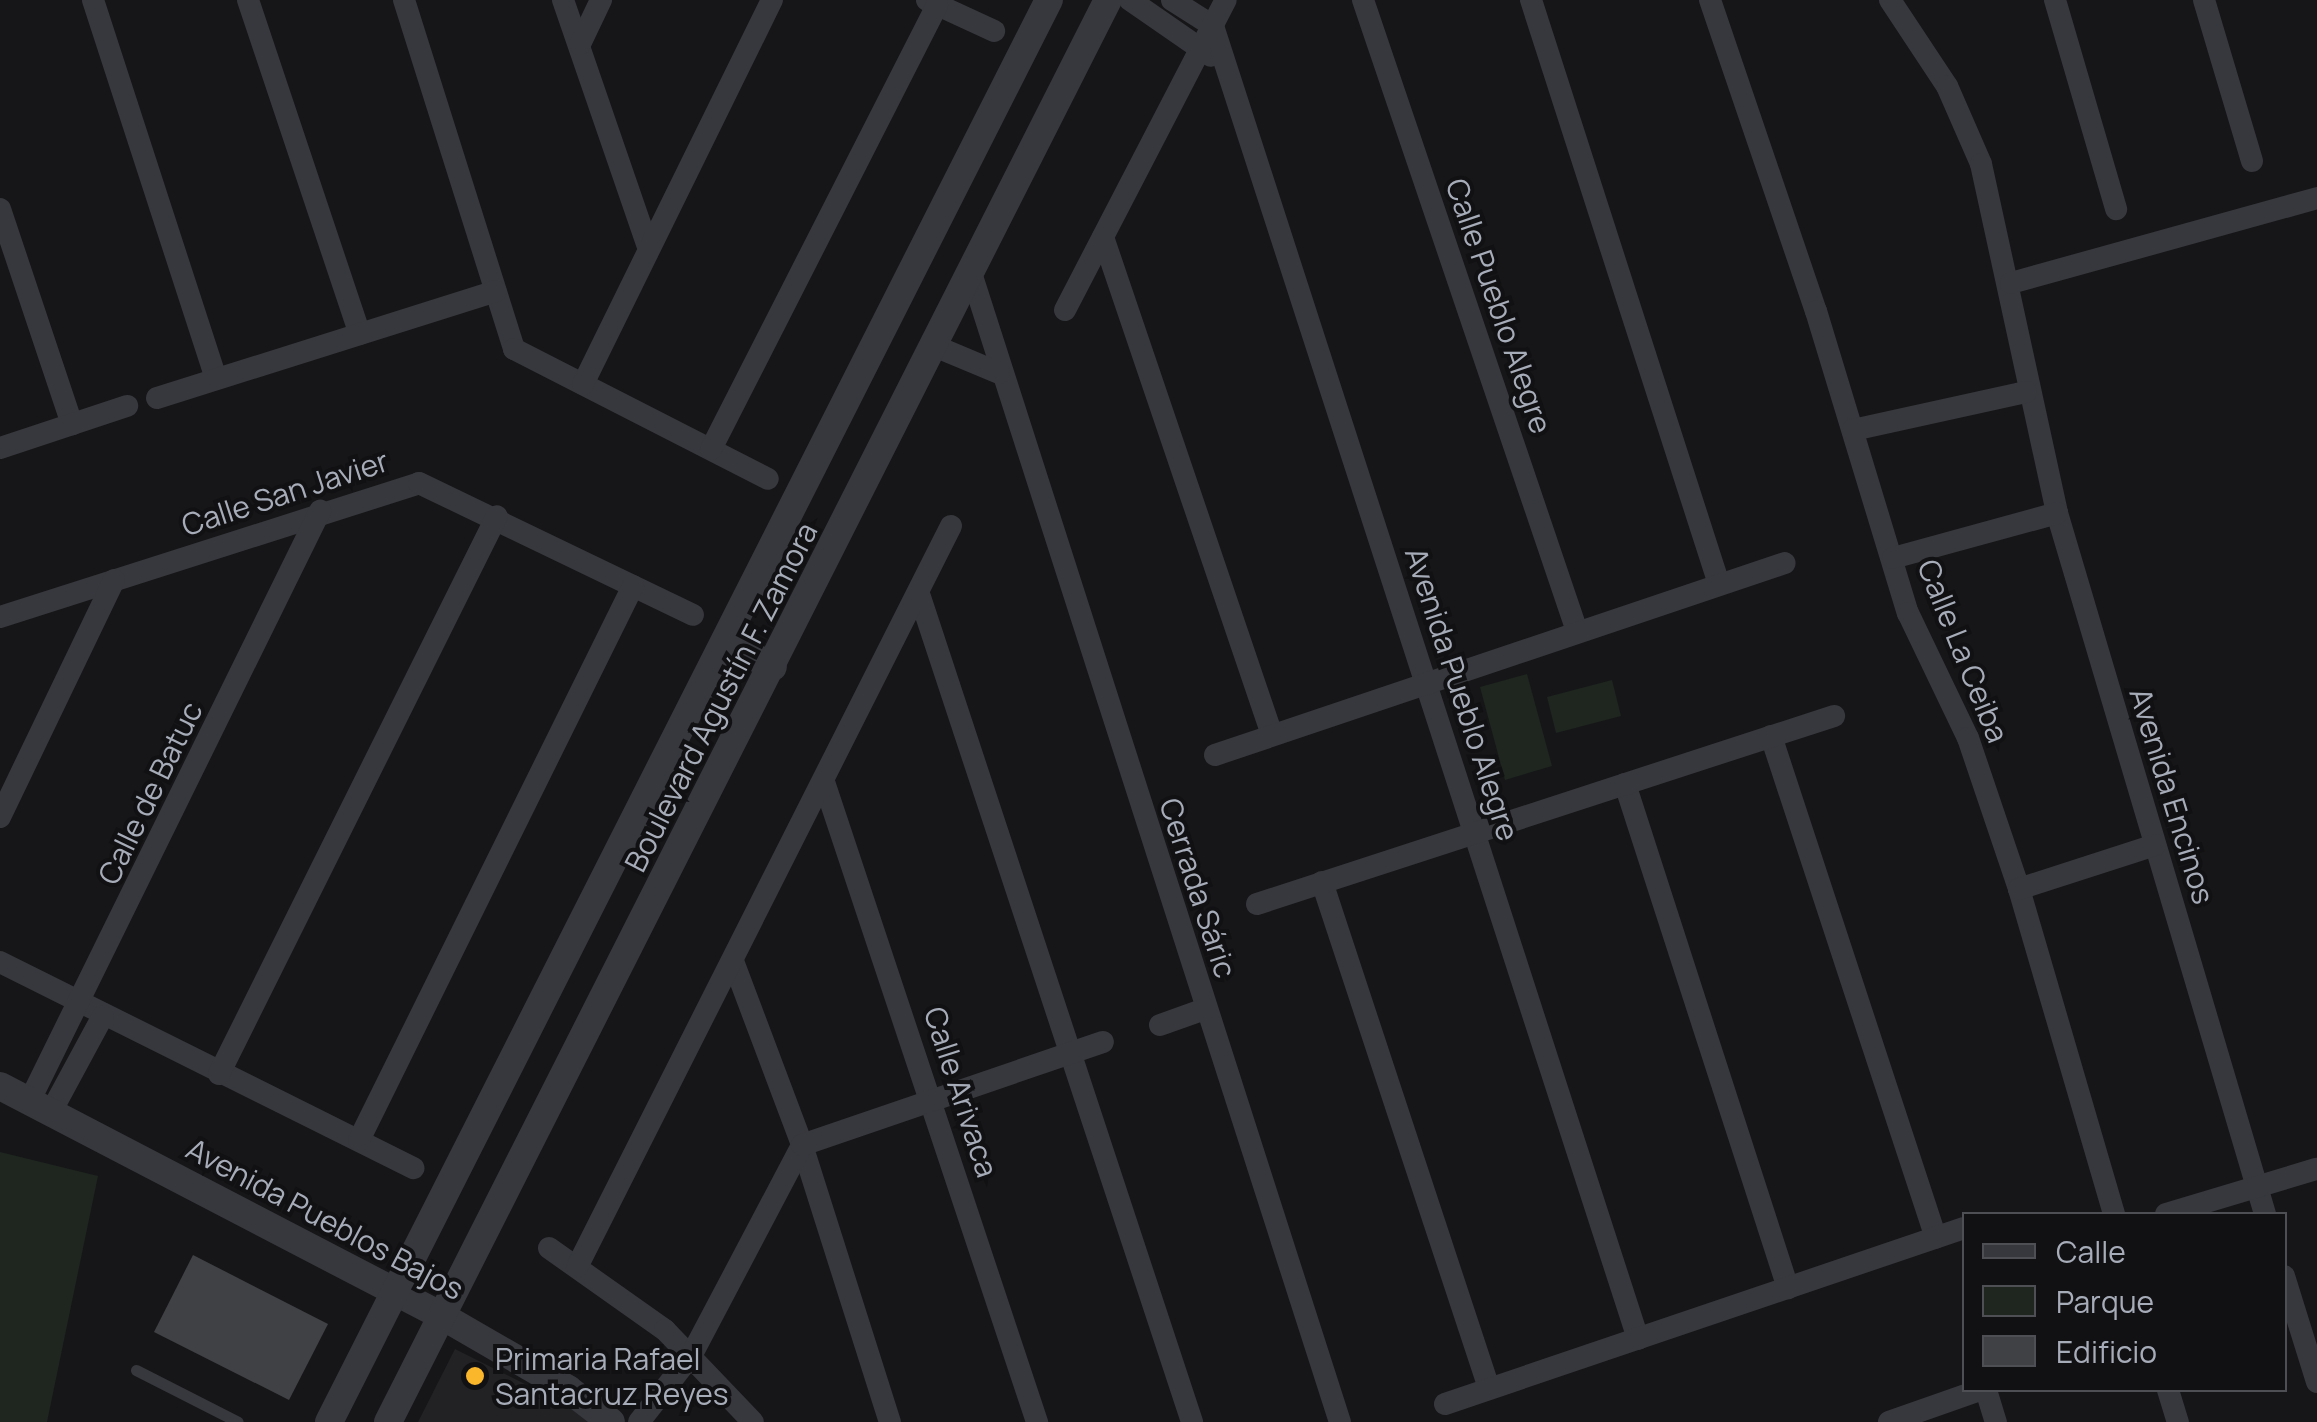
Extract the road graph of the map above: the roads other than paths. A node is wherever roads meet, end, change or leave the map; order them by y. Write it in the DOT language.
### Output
graph roads {
  1 [pos="92,0"];
  2 [pos="248,0"];
  3 [pos="404,0"];
  4 [pos="562,0"];
  5 [pos="601,0"];
  6 [pos="772,0"];
  7 [pos="1049,0"];
  8 [pos="1108,0"];
  9 [pos="1130,0"];
  10 [pos="1172,0"];
  11 [pos="1226,0"];
  12 [pos="1363,0"];
  13 [pos="1531,0"];
  14 [pos="1710,0"];
  15 [pos="1890,0"];
  16 [pos="2055,0"];
  17 [pos="2204,0"];
  18 [pos="932,2"];
  19 [pos="994,31"];
  20 [pos="1207,36"];
  21 [pos="580,44"];
  22 [pos="2252,161"];
  23 [pos="2317,198"];
  24 [pos="0,208"];
  25 [pos="2116,209"];
  26 [pos="1103,237"];
  27 [pos="647,244"];
  28 [pos="972,276"];
  29 [pos="2011,283"];
  30 [pos="496,291"];
  31 [pos="1065,310"];
  32 [pos="360,334"];
  33 [pos="937,347"];
  34 [pos="999,373"];
  35 [pos="216,379"];
  36 [pos="583,384"];
  37 [pos="2026,392"];
  38 [pos="156,398"];
  39 [pos="127,406"];
  40 [pos="72,424"];
  41 [pos="1853,430"];
  42 [pos="0,448"];
  43 [pos="711,449"];
  44 [pos="768,479"];
  45 [pos="320,511"];
  46 [pos="2057,513"];
  47 [pos="497,516"];
  48 [pos="951,526"];
  49 [pos="1893,558"];
  50 [pos="1785,563"];
  51 [pos="114,580"];
  52 [pos="1719,584"];
  53 [pos="633,586"];
  54 [pos="920,597"];
  55 [pos="692,614"];
  56 [pos="0,616"];
  57 [pos="1578,631"];
  58 [pos="726,642"];
  59 [pos="773,667"];
  60 [pos="1427,679"];
  61 [pos="1834,716"];
  62 [pos="1272,734"];
  63 [pos="1771,736"];
  64 [pos="1214,754"];
  65 [pos="824,782"];
  66 [pos="1625,784"];
  67 [pos="0,818"];
  68 [pos="1474,830"];
  69 [pos="2156,845"];
  70 [pos="1322,882"];
  71 [pos="2019,889"];
  72 [pos="1257,904"];
  73 [pos="733,960"];
  74 [pos="0,962"];
  75 [pos="81,1003"];
  76 [pos="1205,1010"];
  77 [pos="103,1016"];
  78 [pos="1160,1025"];
  79 [pos="1103,1042"];
  80 [pos="1073,1051"];
  81 [pos="219,1074"];
  82 [pos="0,1086"];
  83 [pos="933,1098"];
  84 [pos="41,1106"];
  85 [pos="360,1140"];
  86 [pos="802,1145"];
  87 [pos="414,1168"];
  88 [pos="2316,1169"];
  89 [pos="2257,1188"];
  90 [pos="2113,1212"];
  91 [pos="2173,1212"];
  92 [pos="2265,1212"];
  93 [pos="1962,1229"];
  94 [pos="1936,1238"];
  95 [pos="548,1248"];
  96 [pos="576,1268"];
  97 [pos="2287,1286"];
  98 [pos="1788,1288"];
  99 [pos="395,1292"];
  100 [pos="442,1316"];
  101 [pos="1638,1340"];
  102 [pos="692,1354"];
  103 [pos="136,1370"];
  104 [pos="2317,1382"];
  105 [pos="1489,1388"];
  106 [pos="1977,1392"];
  107 [pos="1984,1392"];
  108 [pos="2169,1392"];
  109 [pos="1445,1404"];
  110 [pos="238,1422"];
  111 [pos="330,1422"];
  112 [pos="388,1422"];
  113 [pos="612,1422"];
  114 [pos="639,1422"];
  115 [pos="753,1422"];
  116 [pos="890,1422"];
  117 [pos="1037,1422"];
  118 [pos="1192,1422"];
  119 [pos="1340,1422"];
  120 [pos="1890,1422"];
  121 [pos="1996,1422"];
  122 [pos="2178,1422"];
  1 -- 35 [label="street"];
  2 -- 32 [label="street"];
  3 -- 30 [label="street"];
  4 -- 21 [label="street"];
  5 -- 21 [label="street"];
  6 -- 27 [label="street"];
  7 -- 58 [label="street, Boulevard Agustín F. Zamora"];
  8 -- 28 [label="street, Boulevard Agustín F. Zamora"];
  9 -- 20 [label="street, Avenida Pueblo Alegre"];
  10 -- 20 [label="street, Avenida Pueblo Alegre"];
  11 -- 20 [label="street"];
  12 -- 57 [label="street, Calle Pueblo Alegre"];
  13 -- 52 [label="street"];
  14 -- 41 [label="street, Calle La Ceiba"];
  15 -- 29 [label="street, Avenida Encinos"];
  16 -- 25 [label="street"];
  17 -- 22 [label="street"];
  18 -- 19 [label="street"];
  18 -- 43 [label="street"];
  20 -- 26 [label="street"];
  20 -- 60 [label="street, Avenida Pueblo Alegre"];
  21 -- 27 [label="street"];
  23 -- 29 [label="street"];
  24 -- 40 [label="street"];
  26 -- 31 [label="street"];
  26 -- 62 [label="street"];
  27 -- 36 [label="street"];
  28 -- 33 [label="street, Boulevard Agustín F. Zamora"];
  28 -- 34 [label="street, Cerrada Sáric"];
  29 -- 37 [label="street, Avenida Encinos"];
  30 -- 32 [label="street"];
  30 -- 36 [label="street"];
  32 -- 35 [label="street"];
  33 -- 34 [label="street"];
  33 -- 59 [label="street, Boulevard Agustín F. Zamora"];
  34 -- 76 [label="street, Cerrada Sáric"];
  35 -- 38 [label="street"];
  36 -- 43 [label="street"];
  37 -- 41 [label="street"];
  37 -- 46 [label="street, Avenida Encinos"];
  39 -- 40 [label="street"];
  40 -- 42 [label="street"];
  41 -- 49 [label="street, Calle La Ceiba"];
  43 -- 44 [label="street"];
  45 -- 47 [label="street, Calle San Javier"];
  45 -- 51 [label="street, Calle San Javier"];
  45 -- 75 [label="street, Calle de Batuc"];
  46 -- 49 [label="street"];
  46 -- 69 [label="street, Avenida Encinos"];
  47 -- 53 [label="street, Calle San Javier"];
  47 -- 81 [label="street"];
  48 -- 54 [label="street"];
  49 -- 71 [label="street, Calle La Ceiba"];
  50 -- 52 [label="street"];
  51 -- 56 [label="street, Calle San Javier"];
  51 -- 67 [label="street"];
  52 -- 57 [label="street"];
  53 -- 55 [label="street, Calle San Javier"];
  53 -- 85 [label="street"];
  54 -- 65 [label="street"];
  54 -- 80 [label="street"];
  57 -- 60 [label="street"];
  58 -- 59 [label="street"];
  58 -- 99 [label="street, Boulevard Agustín F. Zamora"];
  59 -- 100 [label="street, Boulevard Agustín F. Zamora"];
  60 -- 62 [label="street"];
  60 -- 68 [label="street, Avenida Pueblo Alegre"];
  61 -- 63 [label="street"];
  62 -- 64 [label="street"];
  63 -- 66 [label="street"];
  63 -- 94 [label="street"];
  65 -- 73 [label="street"];
  65 -- 83 [label="street, Calle Arivaca"];
  66 -- 68 [label="street"];
  66 -- 98 [label="street"];
  68 -- 70 [label="street"];
  68 -- 101 [label="street, Avenida Pueblo Alegre"];
  69 -- 71 [label="street"];
  69 -- 89 [label="street, Avenida Encinos"];
  70 -- 72 [label="street"];
  70 -- 105 [label="street"];
  71 -- 90 [label="street, Calle La Ceiba"];
  73 -- 86 [label="street"];
  73 -- 96 [label="street"];
  74 -- 75 [label="street"];
  75 -- 77 [label="street"];
  75 -- 84 [label="street, Calle de Batuc"];
  76 -- 78 [label="street"];
  76 -- 119 [label="street, Cerrada Sáric"];
  77 -- 81 [label="street"];
  77 -- 84 [label="street"];
  79 -- 80 [label="street"];
  80 -- 83 [label="street"];
  80 -- 118 [label="street"];
  81 -- 85 [label="street"];
  82 -- 84 [label="street, Avenida Pueblos Bajos"];
  83 -- 86 [label="street"];
  83 -- 117 [label="street, Calle Arivaca"];
  84 -- 99 [label="street, Avenida Pueblos Bajos"];
  85 -- 87 [label="street"];
  86 -- 102 [label="street"];
  86 -- 116 [label="street"];
  88 -- 89 [label="street"];
  89 -- 91 [label="street"];
  89 -- 92 [label="street, Avenida Encinos"];
  93 -- 94 [label="street"];
  94 -- 98 [label="street"];
  95 -- 96 [label="street"];
  96 -- 102 [label="street"];
  97 -- 104 [label="street"];
  98 -- 101 [label="street"];
  99 -- 100 [label="street, Avenida Pueblos Bajos"];
  99 -- 111 [label="street, Boulevard Agustín F. Zamora"];
  100 -- 112 [label="street, Boulevard Agustín F. Zamora"];
  100 -- 113 [label="street, Avenida Pueblos Bajos"];
  101 -- 105 [label="street"];
  102 -- 114 [label="street"];
  102 -- 115 [label="street"];
  103 -- 110 [label="lane"];
  105 -- 109 [label="street"];
  106 -- 120 [label="street"];
  107 -- 121 [label="street"];
  108 -- 122 [label="street"];
}
